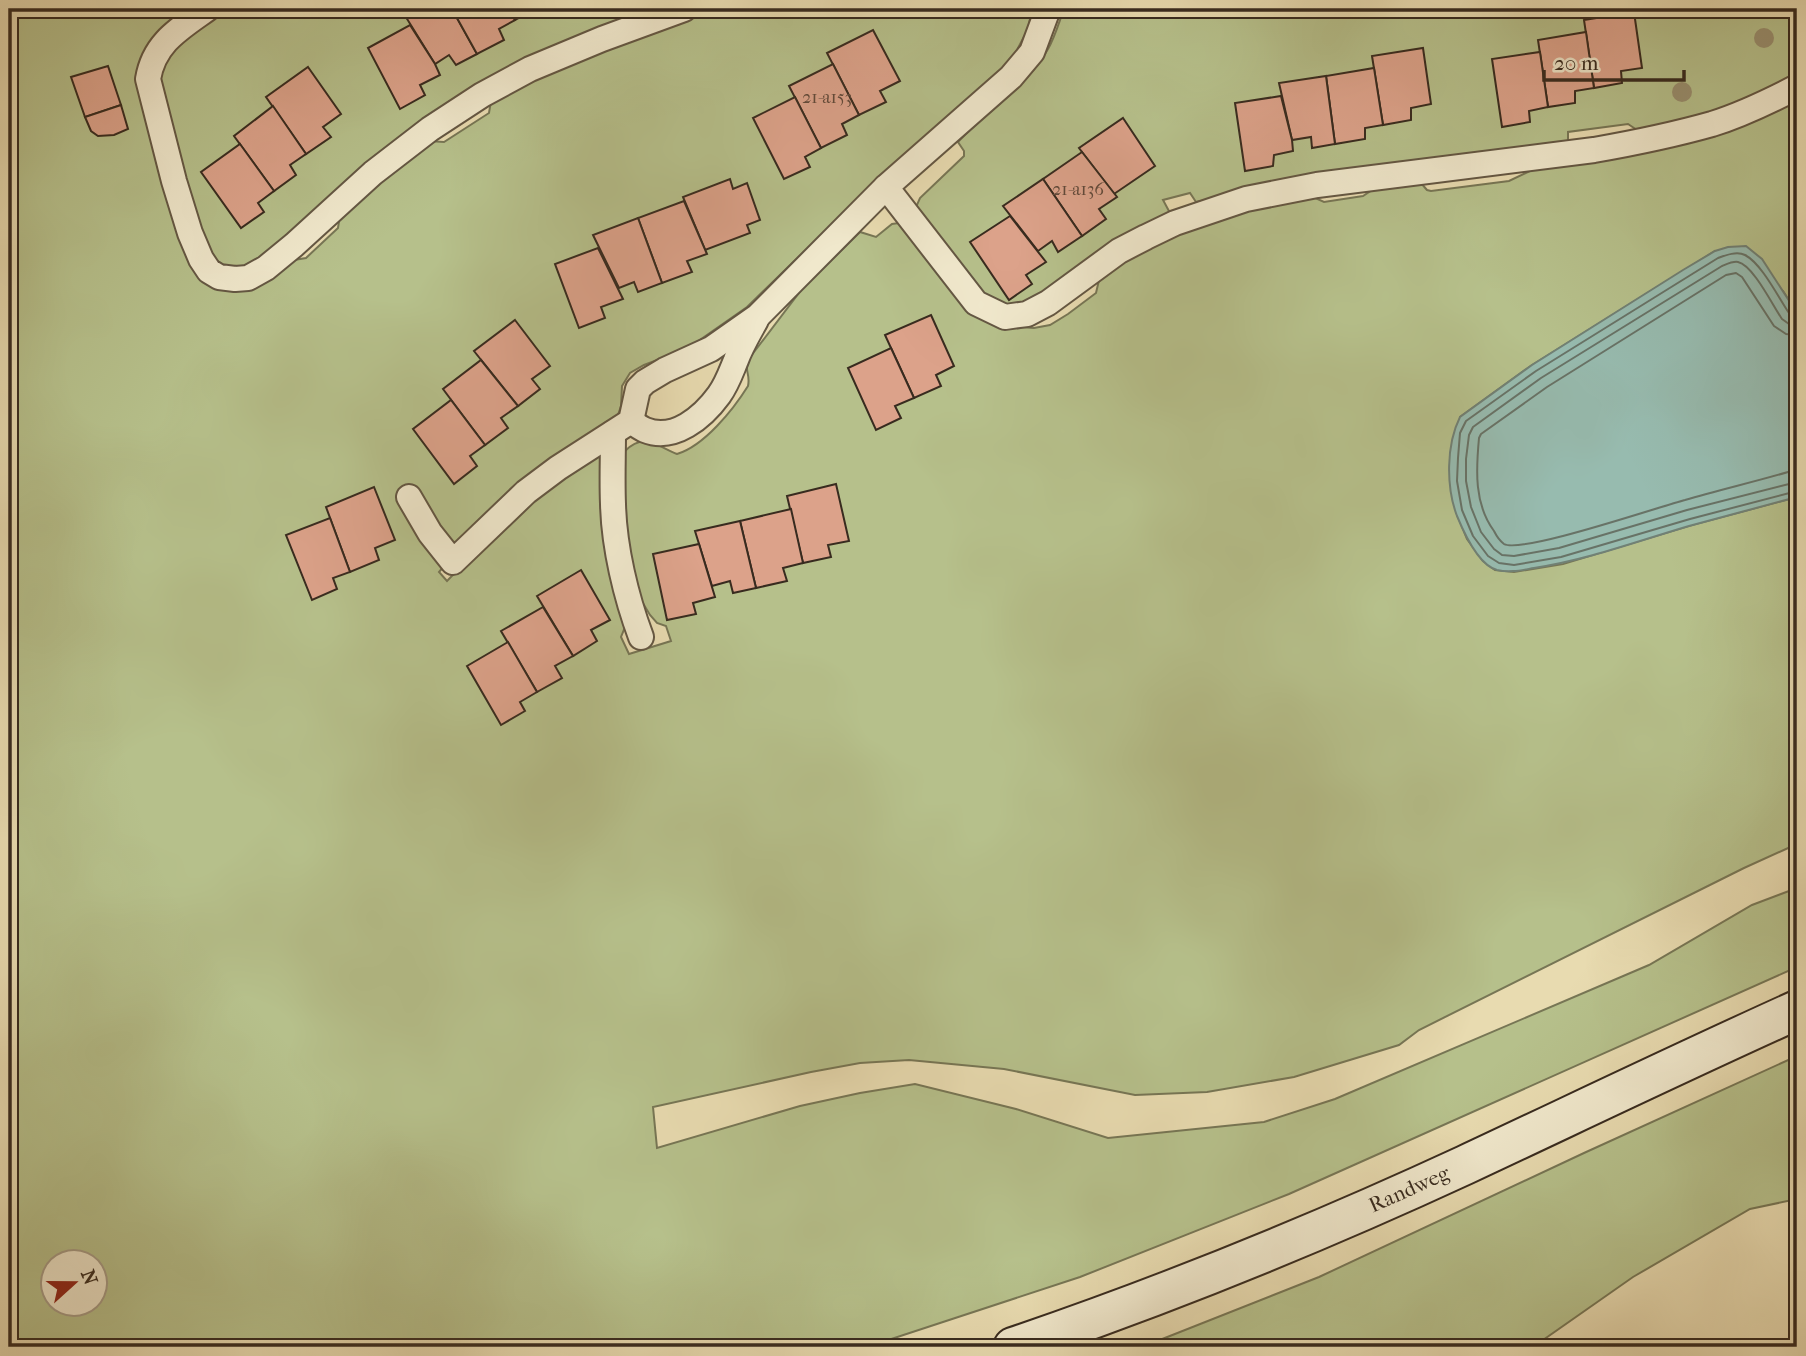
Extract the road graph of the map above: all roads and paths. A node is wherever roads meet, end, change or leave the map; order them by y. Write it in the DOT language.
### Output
graph roads {
  1 [pos="207,9"];
  2 [pos="684,9"];
  3 [pos="1048,9"];
  4 [pos="1797,87"];
  5 [pos="886,187"];
  6 [pos="758,316"];
  7 [pos="622,427"];
  8 [pos="409,497"];
  9 [pos="641,637"];
  10 [pos="1797,1010"];
  11 [pos="1013,1347"];
  1 -- 2 [label="lane"];
  3 -- 5 [label="lane"];
  4 -- 5 [label="lane"];
  5 -- 6 [label="lane"];
  6 -- 7 [label="lane"];
  6 -- 7 [label="lane"];
  7 -- 8 [label="lane"];
  7 -- 9 [label="lane"];
  10 -- 11 [label="main road, Randweg"];
}
